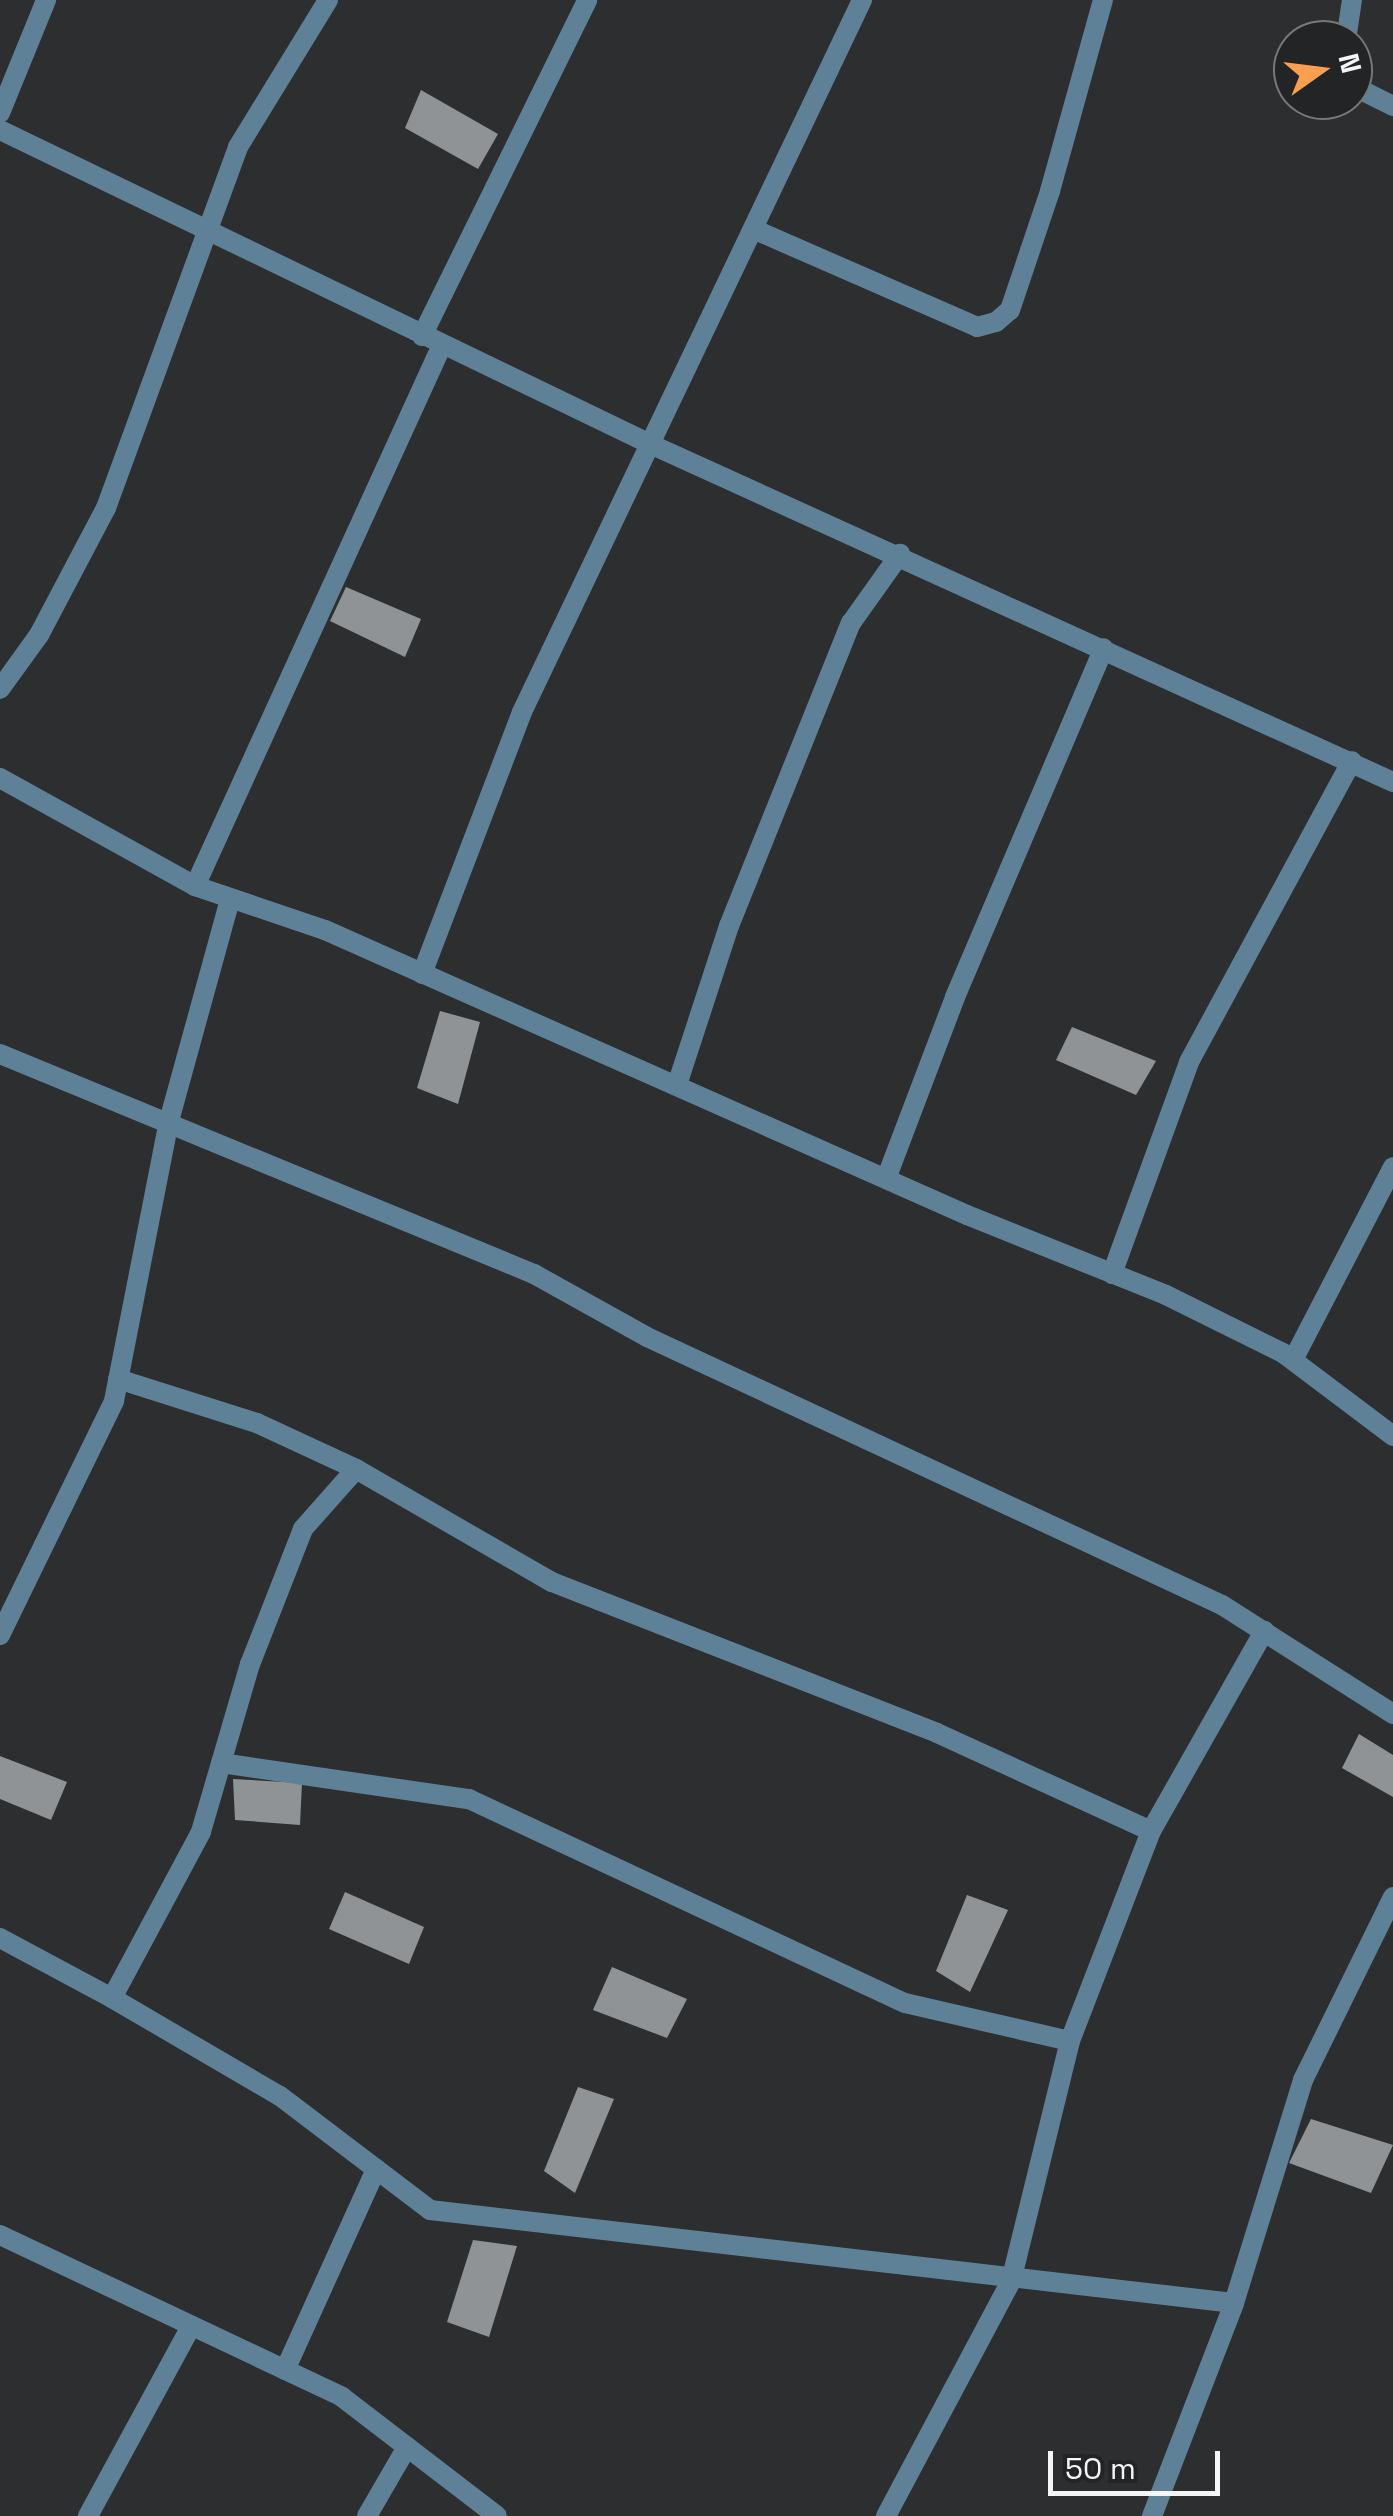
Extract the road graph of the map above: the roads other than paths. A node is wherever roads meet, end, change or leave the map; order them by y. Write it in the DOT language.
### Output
graph roads {
  1 [pos="46,0"];
  2 [pos="328,0"];
  3 [pos="587,0"];
  4 [pos="862,0"];
  5 [pos="1103,0"];
  6 [pos="0,113"];
  7 [pos="0,130"];
  8 [pos="753,229"];
  9 [pos="209,235"];
  10 [pos="422,336"];
  11 [pos="442,345"];
  12 [pos="650,444"];
  13 [pos="900,554"];
  14 [pos="1104,648"];
  15 [pos="0,689"];
  16 [pos="1352,761"];
  17 [pos="0,778"];
  18 [pos="1393,782"];
  19 [pos="194,886"];
  20 [pos="230,899"];
  21 [pos="422,974"];
  22 [pos="0,1054"];
  23 [pos="677,1085"];
  24 [pos="169,1121"];
  25 [pos="1393,1167"];
  26 [pos="886,1179"];
  27 [pos="1112,1274"];
  28 [pos="1293,1360"];
  29 [pos="118,1380"];
  30 [pos="1393,1436"];
  31 [pos="356,1469"];
  32 [pos="1264,1632"];
  33 [pos="0,1635"];
  34 [pos="1393,1714"];
  35 [pos="221,1763"];
  36 [pos="1151,1831"];
  37 [pos="1393,1896"];
  38 [pos="0,1938"];
  39 [pos="112,1998"];
  40 [pos="1070,2041"];
  41 [pos="376,2169"];
  42 [pos="0,2235"];
  43 [pos="1011,2281"];
  44 [pos="1234,2302"];
  45 [pos="192,2326"];
  46 [pos="285,2370"];
  47 [pos="407,2447"];
  48 [pos="88,2516"];
  49 [pos="368,2516"];
  50 [pos="498,2516"];
  51 [pos="886,2516"];
  52 [pos="1152,2516"];
  1 -- 6 [label="street"];
  2 -- 9 [label="street"];
  3 -- 10 [label="street"];
  4 -- 8 [label="street"];
  5 -- 8 [label="street"];
  7 -- 9 [label="street"];
  8 -- 12 [label="street"];
  9 -- 10 [label="street"];
  9 -- 15 [label="street"];
  10 -- 11 [label="street"];
  11 -- 12 [label="street"];
  11 -- 19 [label="street"];
  12 -- 13 [label="street"];
  12 -- 21 [label="street"];
  13 -- 14 [label="street"];
  13 -- 23 [label="street"];
  14 -- 16 [label="street"];
  14 -- 26 [label="street"];
  16 -- 18 [label="street"];
  16 -- 27 [label="street"];
  17 -- 19 [label="street"];
  19 -- 20 [label="street"];
  20 -- 21 [label="street"];
  20 -- 24 [label="street"];
  21 -- 23 [label="street"];
  22 -- 24 [label="street"];
  23 -- 26 [label="street"];
  24 -- 29 [label="street"];
  24 -- 32 [label="street"];
  25 -- 28 [label="street"];
  26 -- 27 [label="street"];
  27 -- 28 [label="street"];
  28 -- 30 [label="street"];
  29 -- 31 [label="street"];
  29 -- 33 [label="street"];
  31 -- 35 [label="street"];
  31 -- 36 [label="street"];
  32 -- 34 [label="street"];
  32 -- 36 [label="street"];
  35 -- 39 [label="street"];
  35 -- 40 [label="street"];
  36 -- 40 [label="street"];
  37 -- 44 [label="street"];
  38 -- 39 [label="street"];
  39 -- 41 [label="street"];
  40 -- 43 [label="street"];
  41 -- 43 [label="street"];
  41 -- 46 [label="street"];
  42 -- 45 [label="street"];
  43 -- 44 [label="street"];
  43 -- 51 [label="street"];
  44 -- 52 [label="street"];
  45 -- 46 [label="street"];
  45 -- 48 [label="street"];
  46 -- 47 [label="street"];
  47 -- 49 [label="street"];
  47 -- 50 [label="street"];
}
